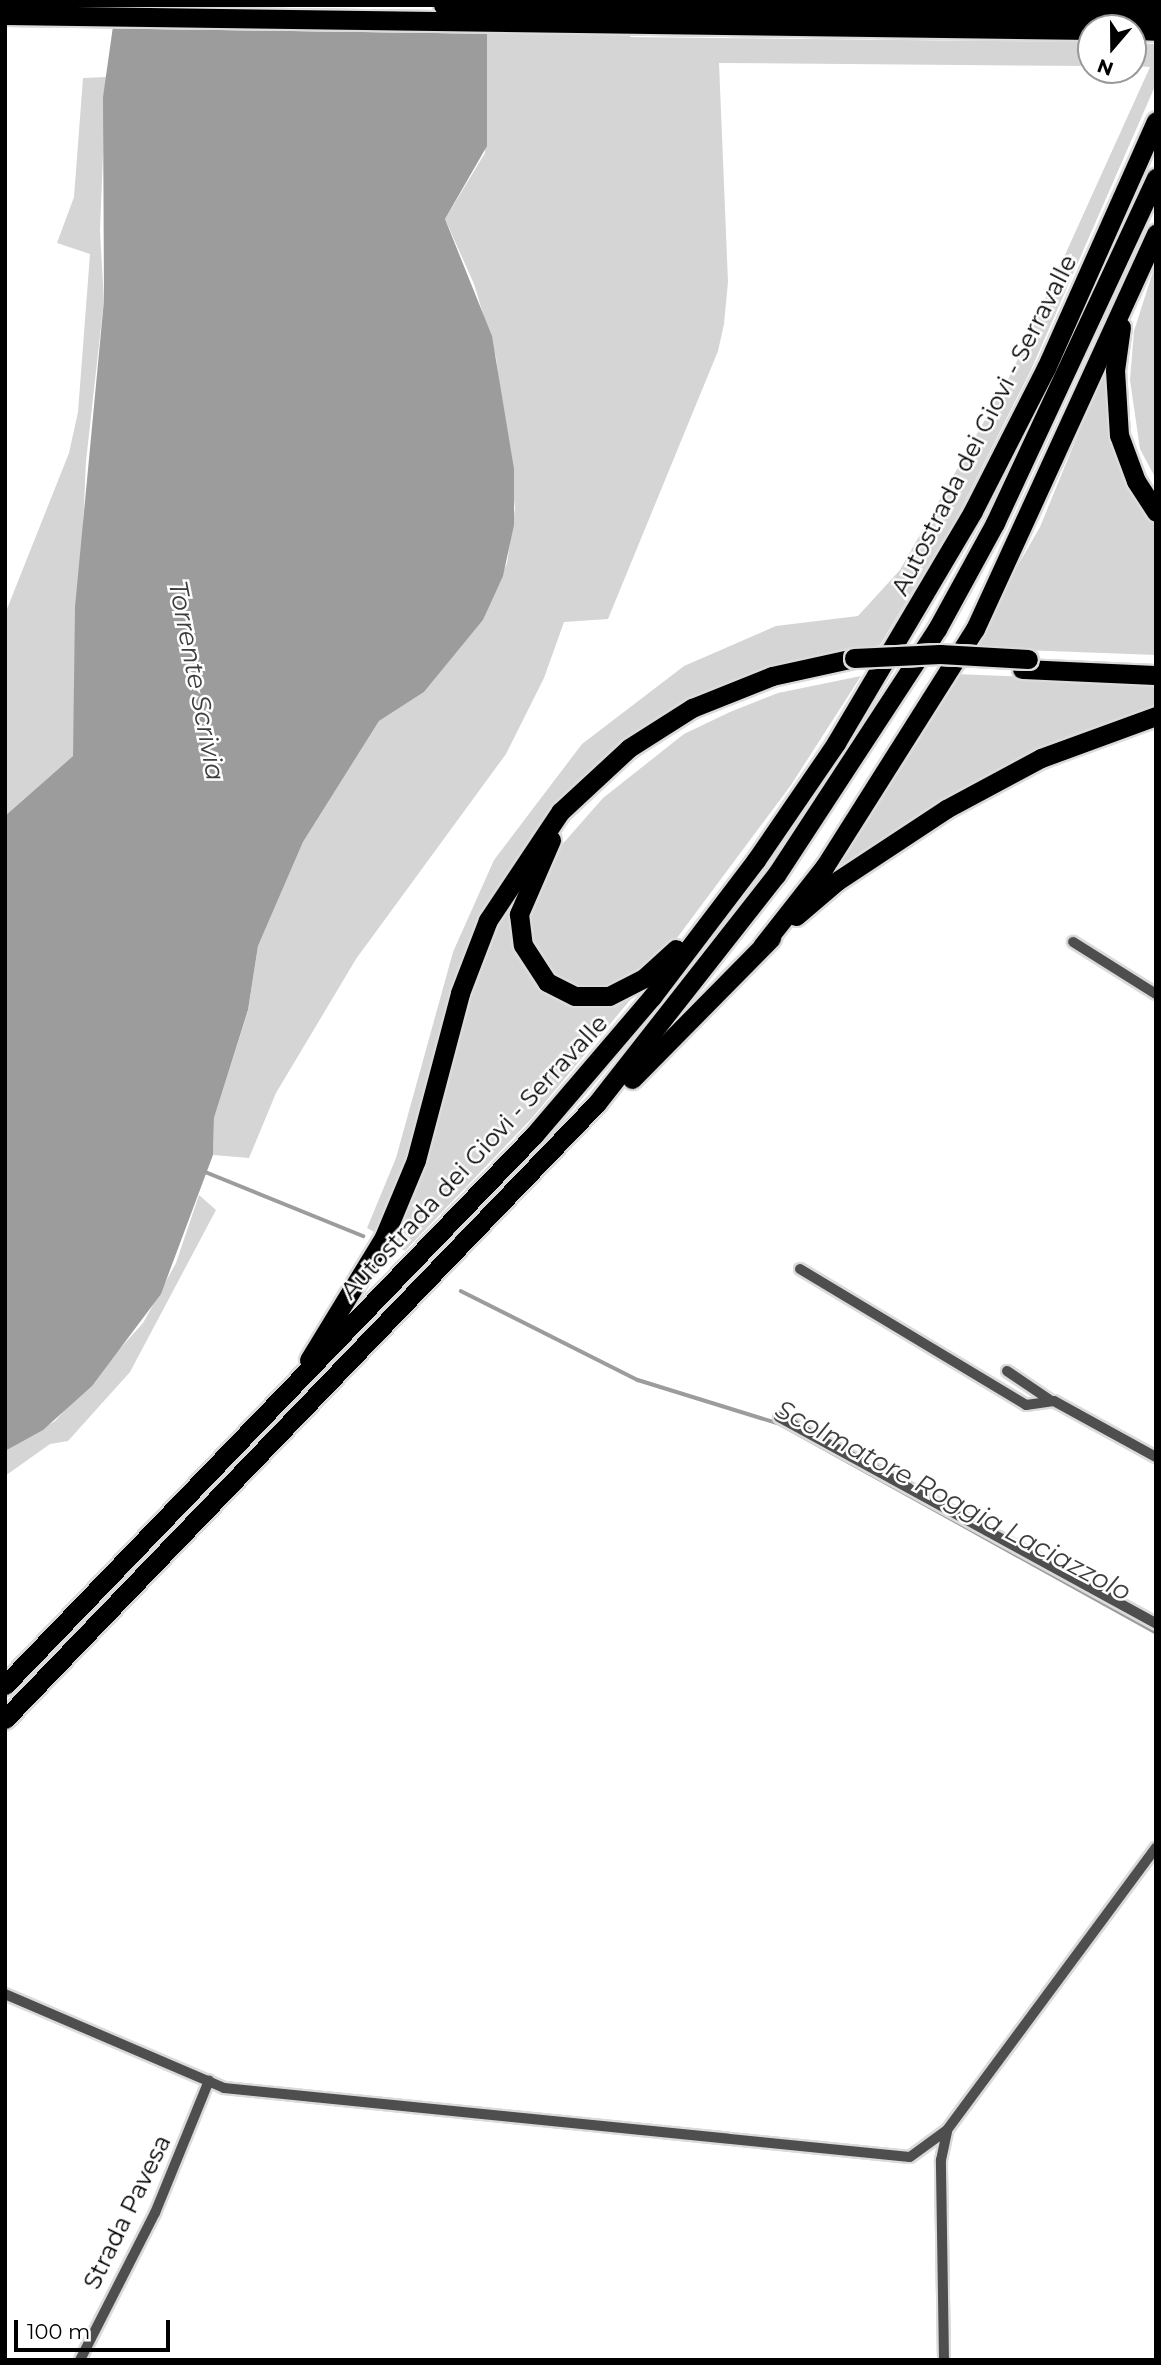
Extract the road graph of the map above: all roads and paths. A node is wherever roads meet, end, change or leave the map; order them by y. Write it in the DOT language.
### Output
graph roads {
  1 [pos="443,5"];
  2 [pos="737,5"];
  3 [pos="698,9"];
  4 [pos="1156,14"];
  5 [pos="5,15"];
  6 [pos="662,16"];
  7 [pos="1077,30"];
  8 [pos="1156,121"];
  9 [pos="1156,177"];
  10 [pos="1156,233"];
  11 [pos="1141,267"];
  12 [pos="1156,512"];
  13 [pos="1156,663"];
  14 [pos="854,664"];
  15 [pos="1025,664"];
  16 [pos="1156,675"];
  17 [pos="1156,716"];
  18 [pos="756,860"];
  19 [pos="1073,942"];
  20 [pos="762,946"];
  21 [pos="1156,994"];
  22 [pos="525,1181"];
  23 [pos="800,1269"];
  24 [pos="1007,1371"];
  25 [pos="293,1388"];
  26 [pos="1050,1400"];
  27 [pos="779,1417"];
  28 [pos="1156,1457"];
  29 [pos="1156,1623"];
  30 [pos="5,1685"];
  31 [pos="5,1719"];
  32 [pos="1156,1848"];
  33 [pos="5,1994"];
  34 [pos="209,2081"];
  35 [pos="947,2130"];
  36 [pos="80,2360"];
  37 [pos="944,2360"];
  1 -- 6 [label="highway"];
  2 -- 3 [label="highway"];
  3 -- 4 [label="highway"];
  3 -- 6 [label="highway"];
  5 -- 6 [label="highway"];
  6 -- 7 [label="highway"];
  8 -- 18 [label="highway, Autostrada dei Giovi - Serravalle"];
  9 -- 22 [label="highway, Autostrada dei Giovi - Serravalle"];
  10 -- 11 [label="highway"];
  11 -- 12 [label="highway"];
  11 -- 20 [label="highway"];
  13 -- 15 [label="highway"];
  14 -- 15 [label="highway"];
  14 -- 18 [label="highway"];
  14 -- 25 [label="highway"];
  15 -- 16 [label="highway"];
  17 -- 20 [label="highway"];
  18 -- 25 [label="highway, Autostrada dei Giovi - Serravalle"];
  19 -- 21 [label="street"];
  20 -- 22 [label="highway"];
  22 -- 31 [label="highway, Autostrada dei Giovi - Serravalle"];
  23 -- 26 [label="street"];
  24 -- 26 [label="street"];
  25 -- 30 [label="highway, Autostrada dei Giovi - Serravalle"];
  26 -- 28 [label="street"];
  27 -- 29 [label="street"];
  32 -- 35 [label="street"];
  33 -- 34 [label="street"];
  34 -- 35 [label="street"];
  34 -- 36 [label="street, Strada Pavesa"];
  35 -- 37 [label="street"];
}
